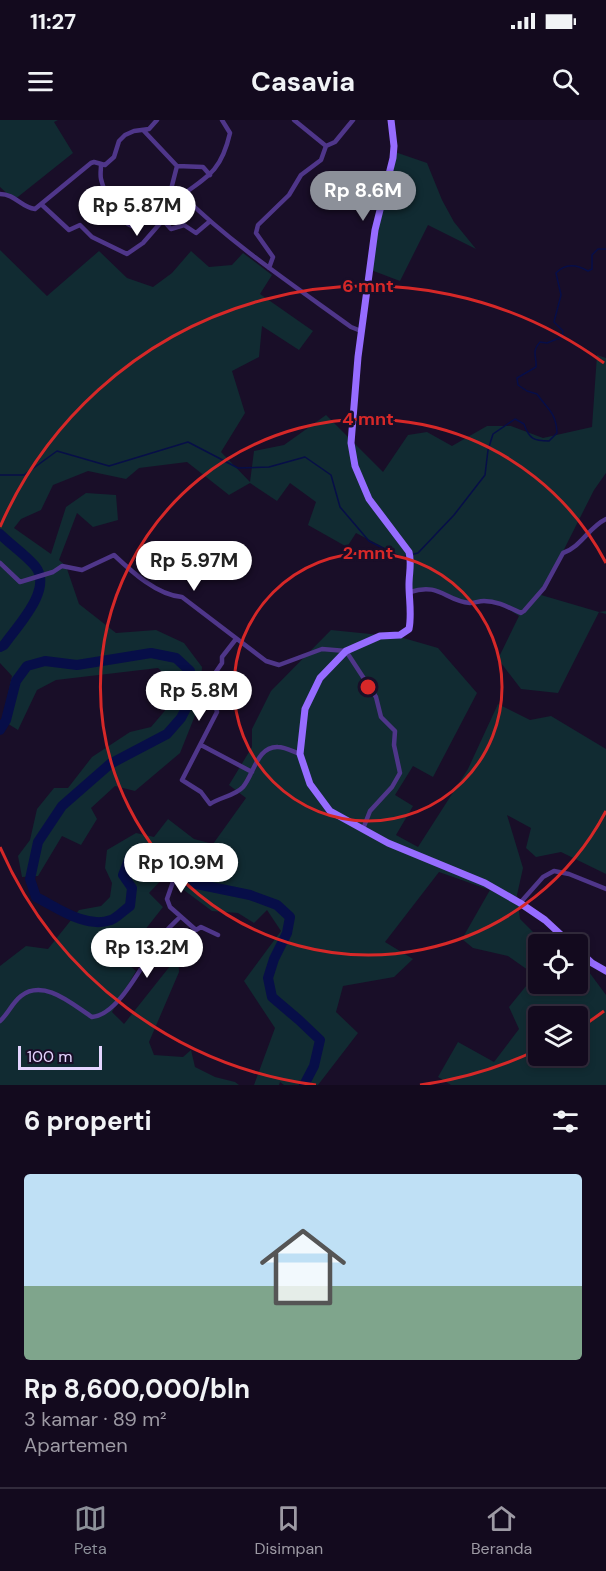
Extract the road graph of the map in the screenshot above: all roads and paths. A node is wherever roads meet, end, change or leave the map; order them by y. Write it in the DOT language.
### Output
graph roads {
  1 [pos="157,120"];
  2 [pos="222,120"];
  3 [pos="294,120"];
  4 [pos="353,120"];
  5 [pos="391,120"];
  6 [pos="144,131"];
  7 [pos="326,146"];
  8 [pos="101,165"];
  9 [pos="177,166"];
  10 [pos="210,175"];
  11 [pos="0,194"];
  12 [pos="182,195"];
  13 [pos="168,201"];
  14 [pos="41,204"];
  15 [pos="163,220"];
  16 [pos="209,222"];
  17 [pos="269,268"];
  18 [pos="361,331"];
  19 [pos="606,519"];
  20 [pos="0,563"];
  21 [pos="410,592"];
  22 [pos="236,639"];
  23 [pos="346,651"];
  24 [pos="201,745"];
  25 [pos="300,754"];
  26 [pos="252,772"];
  27 [pos="363,829"];
  28 [pos="175,876"];
  29 [pos="605,886"];
  30 [pos="520,903"];
  31 [pos="180,917"];
  32 [pos="560,934"];
  33 [pos="218,935"];
  34 [pos="588,959"];
  35 [pos="606,971"];
  36 [pos="0,1021"];
  1 -- 6 [label="street"];
  2 -- 10 [label="street"];
  3 -- 7 [label="street"];
  4 -- 7 [label="street"];
  5 -- 18 [label="street"];
  6 -- 8 [label="street"];
  6 -- 9 [label="street"];
  7 -- 17 [label="street"];
  8 -- 14 [label="street"];
  8 -- 15 [label="street"];
  9 -- 10 [label="street"];
  9 -- 13 [label="street"];
  10 -- 12 [label="street"];
  11 -- 14 [label="street"];
  12 -- 13 [label="street"];
  12 -- 16 [label="street"];
  13 -- 15 [label="street"];
  14 -- 15 [label="street"];
  15 -- 16 [label="street"];
  16 -- 17 [label="street"];
  17 -- 18 [label="street"];
  18 -- 21 [label="street"];
  19 -- 21 [label="street"];
  20 -- 22 [label="street"];
  21 -- 23 [label="street"];
  22 -- 23 [label="street"];
  22 -- 24 [label="street"];
  23 -- 25 [label="street"];
  23 -- 27 [label="street"];
  24 -- 26 [label="street"];
  24 -- 26 [label="street"];
  25 -- 26 [label="street"];
  25 -- 27 [label="street"];
  27 -- 30 [label="street"];
  28 -- 31 [label="street"];
  29 -- 30 [label="street"];
  30 -- 32 [label="street"];
  31 -- 33 [label="street"];
  31 -- 36 [label="street"];
  34 -- 35 [label="street"];
}
